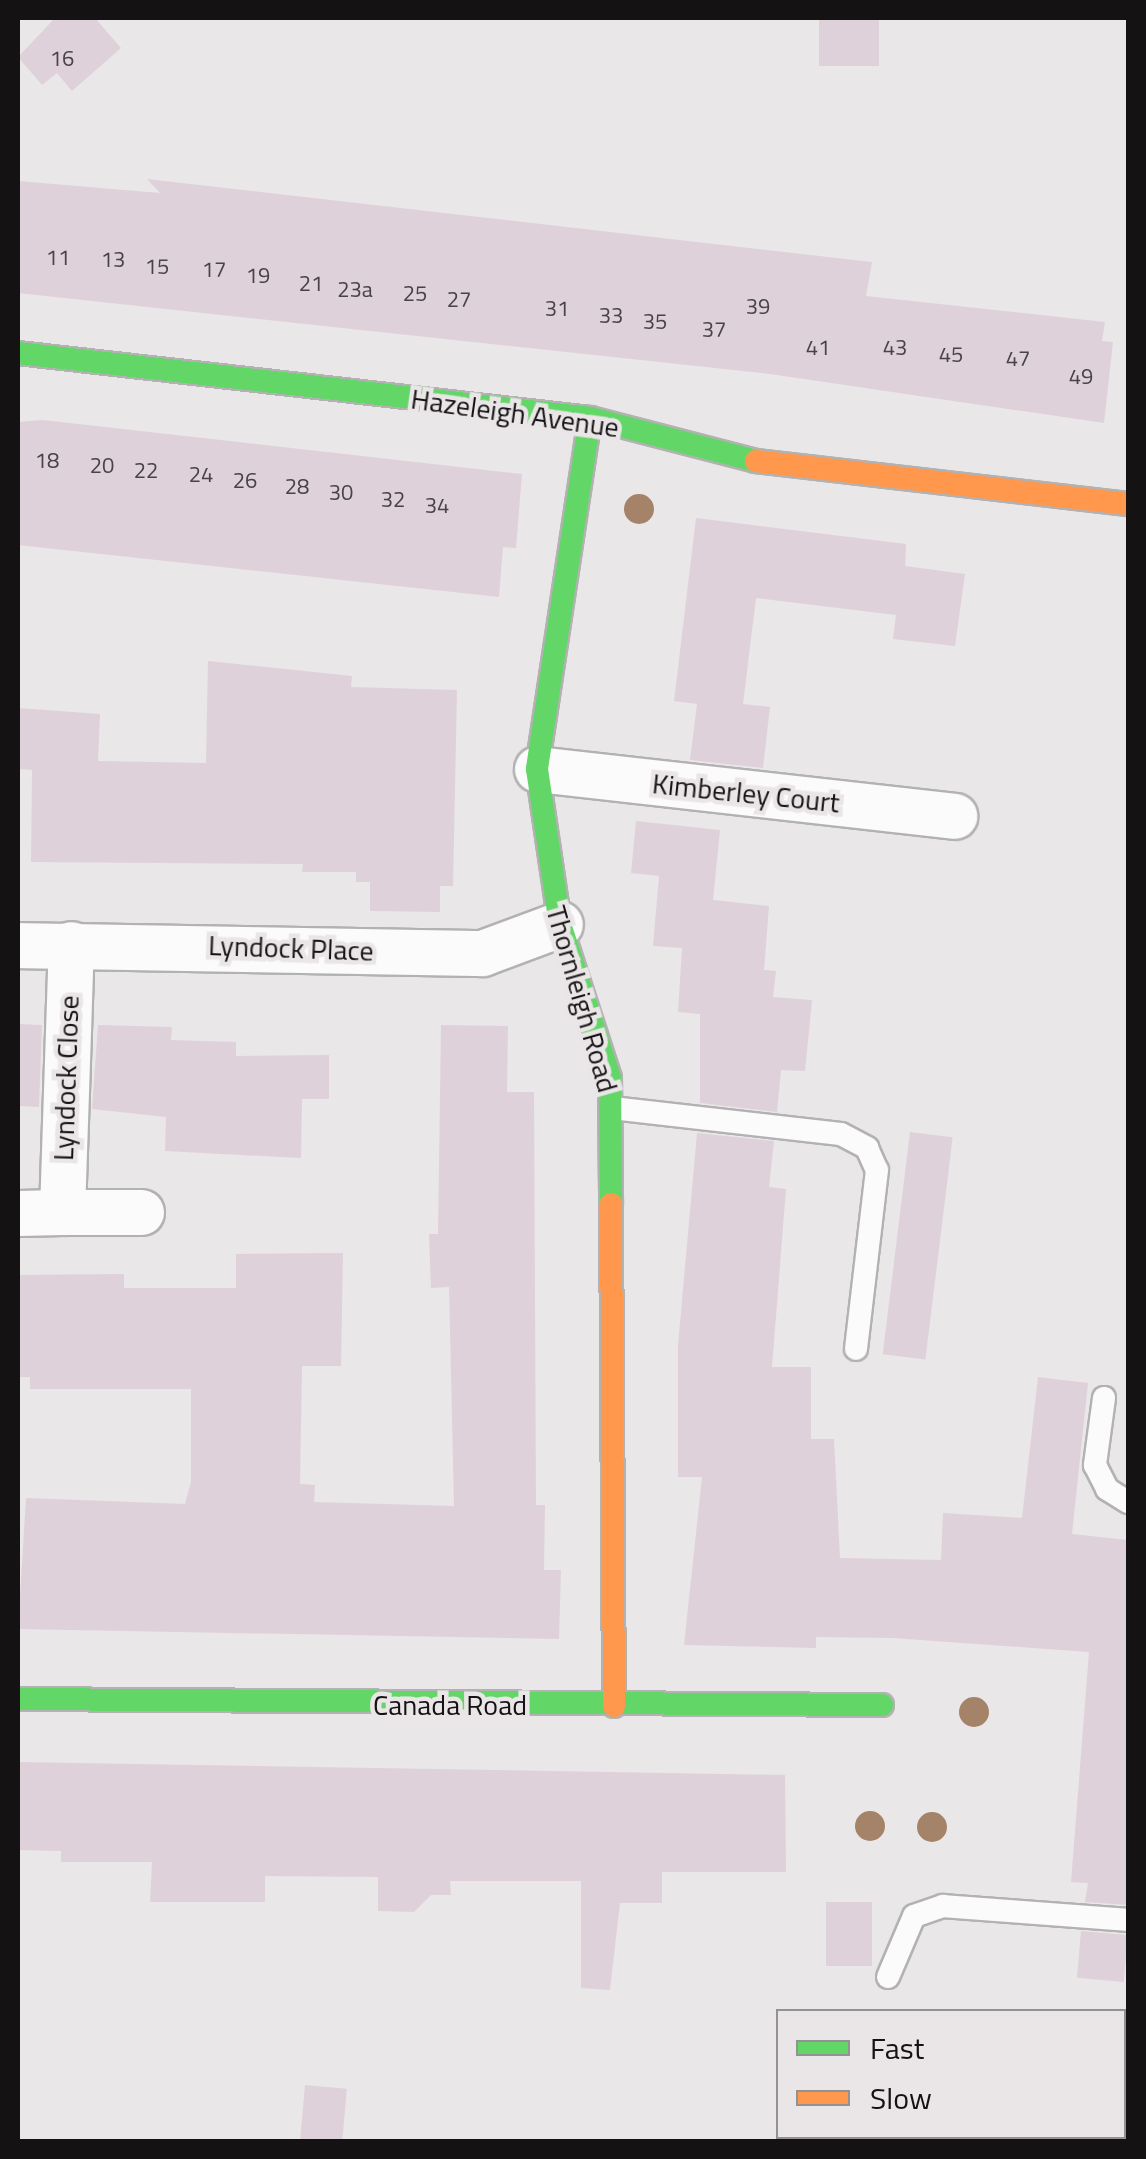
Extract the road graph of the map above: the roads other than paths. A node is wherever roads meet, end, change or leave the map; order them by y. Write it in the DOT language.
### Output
graph roads {
  1 [pos="18,353"];
  2 [pos="590,418"];
  3 [pos="1128,504"];
  4 [pos="537,769"];
  5 [pos="954,816"];
  6 [pos="560,924"];
  7 [pos="18,944"];
  8 [pos="70,944"];
  9 [pos="612,1108"];
  10 [pos="62,1212"];
  11 [pos="142,1212"];
  12 [pos="18,1213"];
  13 [pos="856,1349"];
  14 [pos="1104,1398"];
  15 [pos="1128,1502"];
  16 [pos="18,1700"];
  17 [pos="882,1705"];
  18 [pos="614,1706"];
  19 [pos="1128,1920"];
  20 [pos="888,1976"];
  1 -- 2 [label="street, Hazeleigh Avenue"];
  2 -- 3 [label="street, Hazeleigh Avenue"];
  2 -- 4 [label="street, Thornleigh Road"];
  4 -- 5 [label="street, Kimberley Court"];
  4 -- 6 [label="street, Thornleigh Road"];
  6 -- 8 [label="street, Lyndock Place"];
  6 -- 9 [label="street, Thornleigh Road"];
  7 -- 8 [label="street, Lyndock Place"];
  8 -- 10 [label="street, Lyndock Close"];
  9 -- 13 [label="lane"];
  9 -- 18 [label="street, Thornleigh Road"];
  10 -- 11 [label="street"];
  10 -- 12 [label="street"];
  14 -- 15 [label="lane"];
  16 -- 18 [label="street, Canada Road"];
  17 -- 18 [label="street, Canada Road"];
  19 -- 20 [label="lane"];
}
